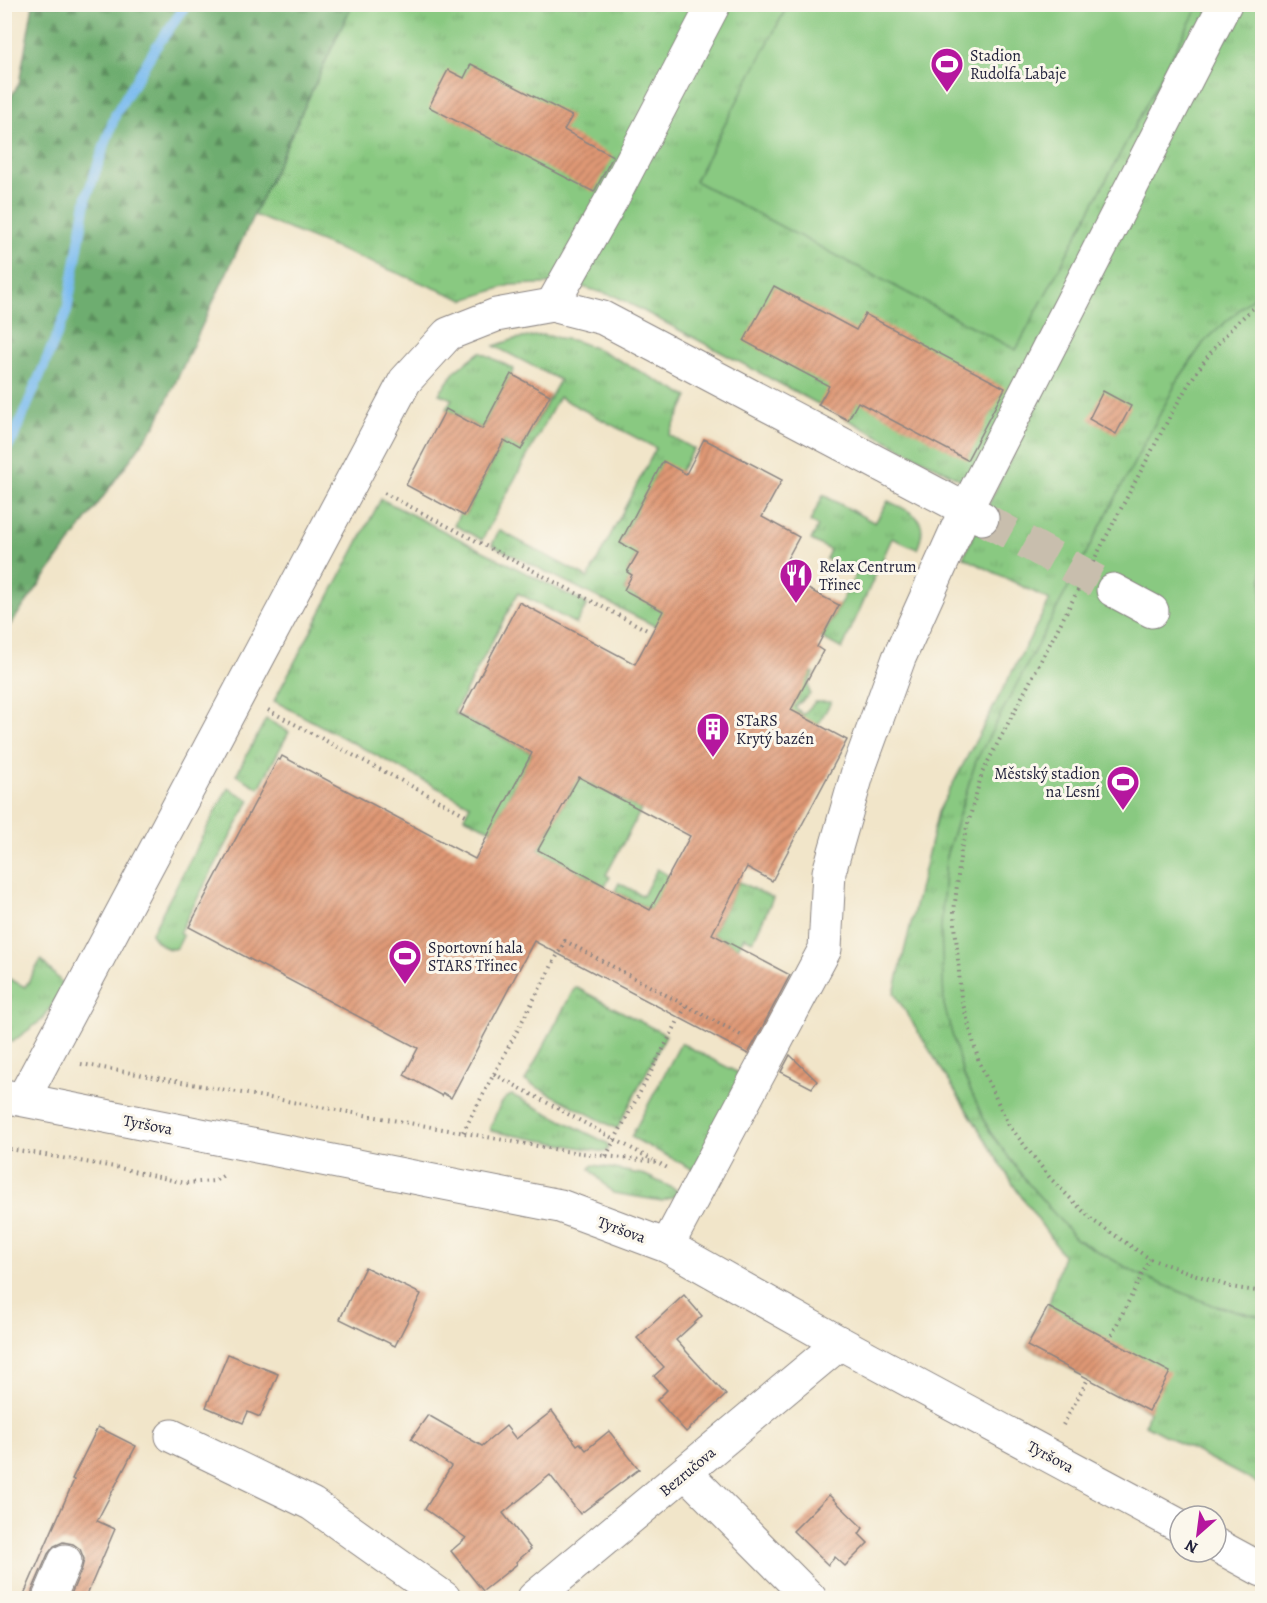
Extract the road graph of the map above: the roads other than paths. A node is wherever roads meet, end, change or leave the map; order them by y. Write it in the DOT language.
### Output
graph roads {
  1 [pos="714,4"];
  2 [pos="1224,4"];
  3 [pos="552,305"];
  4 [pos="974,513"];
  5 [pos="1113,590"];
  6 [pos="1152,611"];
  7 [pos="14,1097"];
  8 [pos="667,1246"];
  9 [pos="840,1342"];
  10 [pos="172,1436"];
  11 [pos="686,1473"];
  12 [pos="1168,1520"];
  13 [pos="1228,1551"];
  14 [pos="65,1561"];
  15 [pos="1263,1570"];
  16 [pos="49,1599"];
  17 [pos="444,1599"];
  18 [pos="534,1599"];
  19 [pos="810,1599"];
  1 -- 3 [label="street"];
  2 -- 4 [label="street"];
  3 -- 4 [label="street"];
  3 -- 7 [label="street"];
  4 -- 8 [label="street"];
  5 -- 6 [label="street"];
  7 -- 8 [label="street, Tyršova"];
  8 -- 9 [label="street, Tyršova"];
  9 -- 11 [label="street, Bezručova"];
  9 -- 12 [label="street, Tyršova"];
  10 -- 17 [label="street"];
  11 -- 18 [label="street, Bezručova"];
  11 -- 19 [label="street"];
  13 -- 15 [label="street"];
  14 -- 16 [label="street"];
}
